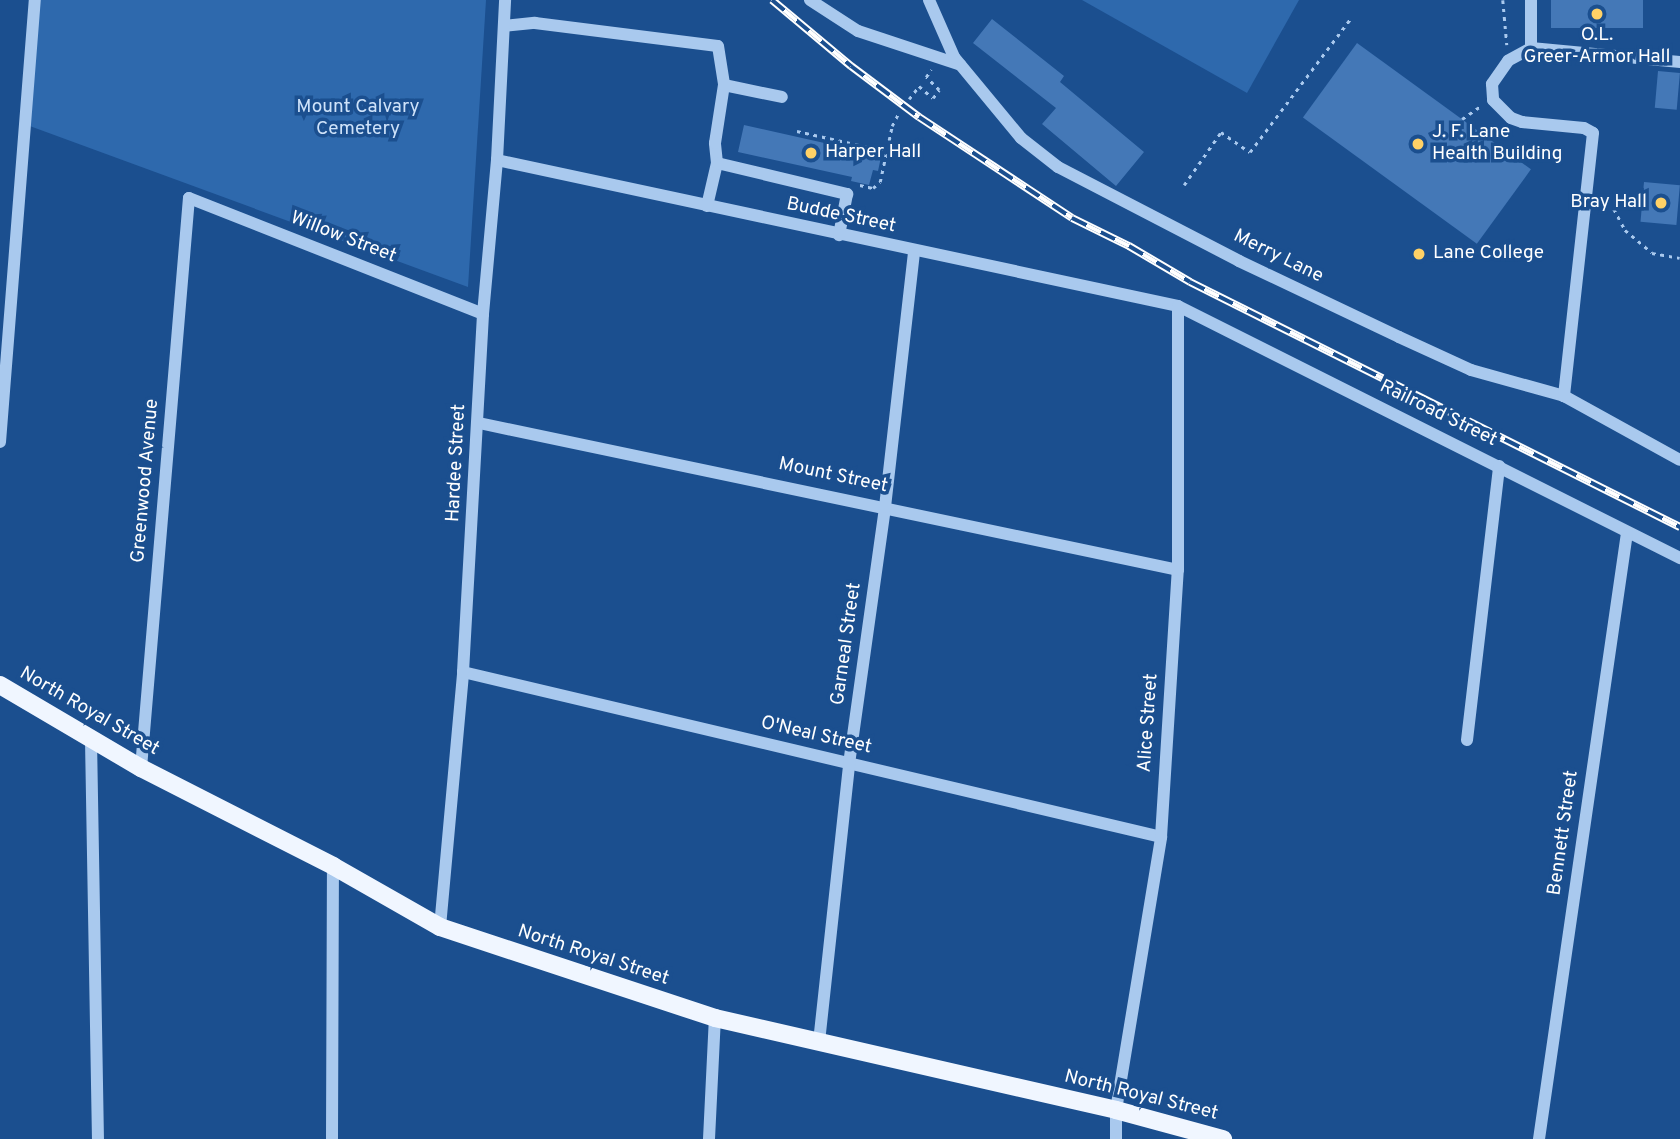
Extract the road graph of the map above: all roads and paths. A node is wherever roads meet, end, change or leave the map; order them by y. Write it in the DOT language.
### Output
graph roads {
  1 [pos="35,0"];
  2 [pos="505,0"];
  3 [pos="810,0"];
  4 [pos="929,0"];
  5 [pos="1503,0"];
  6 [pos="1531,0"];
  7 [pos="1351,18"];
  8 [pos="504,26"];
  9 [pos="1507,45"];
  10 [pos="1531,48"];
  11 [pos="1680,62"];
  12 [pos="961,65"];
  13 [pos="927,76"];
  14 [pos="724,85"];
  15 [pos="782,97"];
  16 [pos="909,99"];
  17 [pos="1493,101"];
  18 [pos="899,112"];
  19 [pos="1462,119"];
  20 [pos="797,131"];
  21 [pos="887,151"];
  22 [pos="497,160"];
  23 [pos="717,163"];
  24 [pos="859,185"];
  25 [pos="1184,185"];
  26 [pos="189,198"];
  27 [pos="707,206"];
  28 [pos="1614,209"];
  29 [pos="839,235"];
  30 [pos="914,252"];
  31 [pos="1680,258"];
  32 [pos="1178,306"];
  33 [pos="483,314"];
  34 [pos="1564,396"];
  35 [pos="479,423"];
  36 [pos="0,442"];
  37 [pos="1680,460"];
  38 [pos="1499,466"];
  39 [pos="885,507"];
  40 [pos="1627,533"];
  41 [pos="1680,558"];
  42 [pos="1178,570"];
  43 [pos="463,671"];
  44 [pos="0,685"];
  45 [pos="91,740"];
  46 [pos="1467,740"];
  47 [pos="849,764"];
  48 [pos="141,768"];
  49 [pos="1161,836"];
  50 [pos="333,866"];
  51 [pos="440,927"];
  52 [pos="715,1018"];
  53 [pos="819,1042"];
  54 [pos="1116,1110"];
  55 [pos="98,1139"];
  56 [pos="332,1139"];
  57 [pos="709,1139"];
  58 [pos="1116,1139"];
  59 [pos="1222,1139"];
  60 [pos="1539,1139"];
  1 -- 36 [label="street"];
  2 -- 8 [label="street, Hardee Street"];
  3 -- 12 [label="street"];
  4 -- 12 [label="street, Merry Lane"];
  5 -- 9 [label="path"];
  6 -- 10 [label="street"];
  7 -- 25 [label="path"];
  8 -- 14 [label="street"];
  8 -- 22 [label="street, Hardee Street"];
  10 -- 11 [label="street"];
  10 -- 17 [label="street"];
  12 -- 34 [label="street, Merry Lane"];
  13 -- 16 [label="path"];
  14 -- 15 [label="street"];
  14 -- 23 [label="street"];
  17 -- 19 [label="path"];
  17 -- 34 [label="street"];
  18 -- 21 [label="path"];
  20 -- 21 [label="path"];
  21 -- 24 [label="path"];
  22 -- 27 [label="street, Budde Street"];
  22 -- 33 [label="street, Hardee Street"];
  23 -- 27 [label="street"];
  23 -- 29 [label="street"];
  26 -- 33 [label="street, Willow Street"];
  26 -- 48 [label="street, Greenwood Avenue"];
  27 -- 29 [label="street, Budde Street"];
  28 -- 31 [label="path"];
  29 -- 30 [label="street, Budde Street"];
  30 -- 32 [label="street, Budde Street"];
  30 -- 39 [label="street, Garneal Street"];
  32 -- 38 [label="street, Railroad Street"];
  32 -- 42 [label="street, Alice Street"];
  33 -- 35 [label="street, Hardee Street"];
  34 -- 37 [label="street, Merry Lane"];
  35 -- 39 [label="street, Mount Street"];
  35 -- 43 [label="street, Hardee Street"];
  38 -- 40 [label="street, Railroad Street"];
  38 -- 46 [label="street"];
  39 -- 42 [label="street, Mount Street"];
  39 -- 47 [label="street, Garneal Street"];
  40 -- 41 [label="street, Railroad Street"];
  40 -- 60 [label="street, Bennett Street"];
  42 -- 49 [label="street, Alice Street"];
  43 -- 47 [label="street, O'Neal Street"];
  43 -- 51 [label="street, Hardee Street"];
  44 -- 45 [label="main road, North Royal Street"];
  45 -- 48 [label="main road, North Royal Street"];
  45 -- 55 [label="street"];
  47 -- 49 [label="street, O'Neal Street"];
  47 -- 53 [label="street, Garneal Street"];
  48 -- 50 [label="main road, North Royal Street"];
  49 -- 54 [label="street, Alice Street"];
  50 -- 51 [label="main road, North Royal Street"];
  50 -- 56 [label="street"];
  51 -- 52 [label="main road, North Royal Street"];
  52 -- 53 [label="main road, North Royal Street"];
  52 -- 57 [label="street"];
  53 -- 54 [label="main road, North Royal Street"];
  54 -- 58 [label="street, Alice Street"];
  54 -- 59 [label="main road, North Royal Street"];
}
